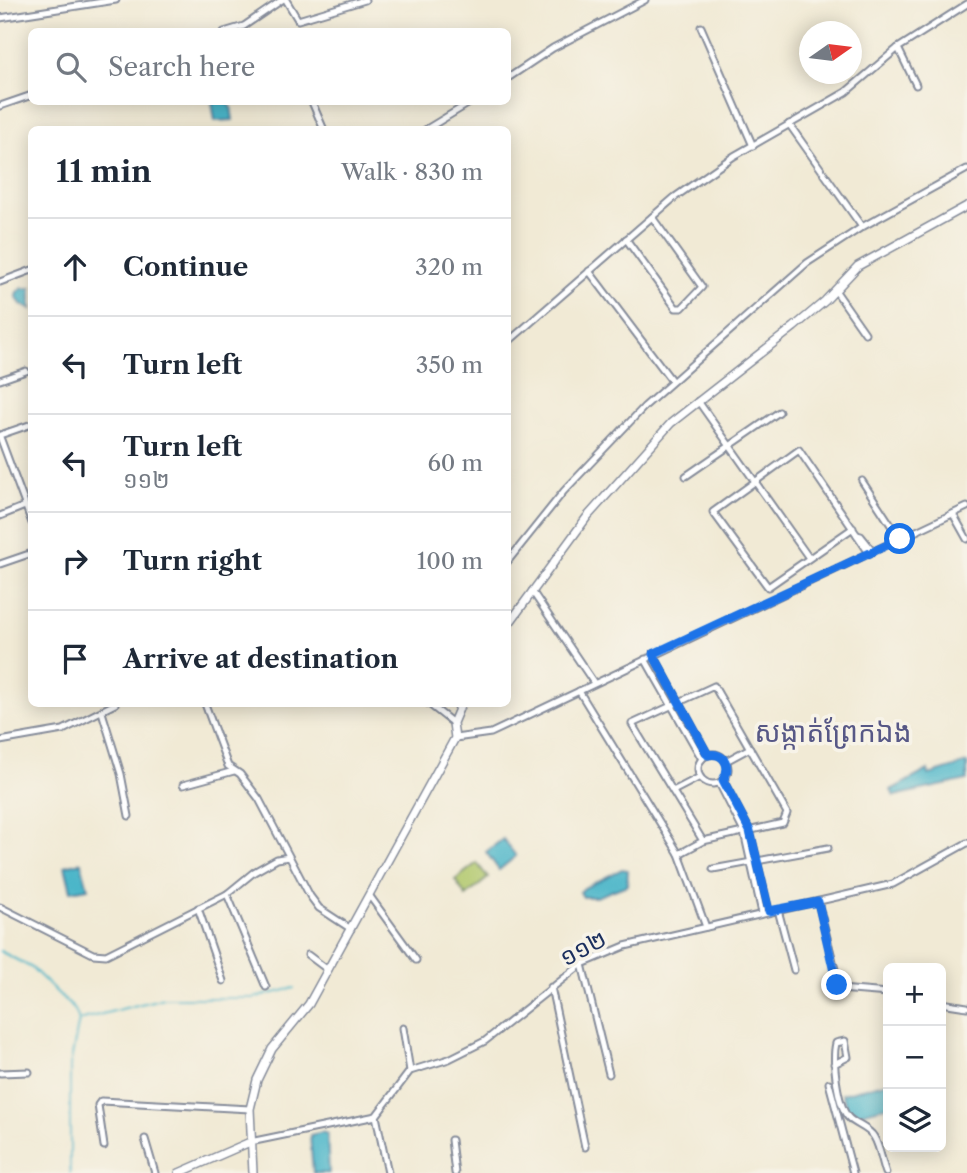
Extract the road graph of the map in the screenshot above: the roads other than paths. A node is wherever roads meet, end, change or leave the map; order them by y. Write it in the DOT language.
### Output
graph roads {
  1 [pos="117,0"];
  2 [pos="284,0"];
  3 [pos="364,0"];
  4 [pos="645,0"];
  5 [pos="967,4"];
  6 [pos="0,18"];
  7 [pos="701,27"];
  8 [pos="237,28"];
  9 [pos="898,48"];
  10 [pos="511,76"];
  11 [pos="916,85"];
  12 [pos="28,96"];
  13 [pos="313,105"];
  14 [pos="466,105"];
  15 [pos="0,106"];
  16 [pos="789,124"];
  17 [pos="322,126"];
  18 [pos="432,126"];
  19 [pos="753,146"];
  20 [pos="967,169"];
  21 [pos="967,206"];
  22 [pos="652,217"];
  23 [pos="862,227"];
  24 [pos="626,239"];
  25 [pos="589,271"];
  26 [pos="28,272"];
  27 [pos="0,282"];
  28 [pos="835,289"];
  29 [pos="865,333"];
  30 [pos="511,338"];
  31 [pos="26,371"];
  32 [pos="0,380"];
  33 [pos="671,381"];
  34 [pos="698,401"];
  35 [pos="779,412"];
  36 [pos="28,426"];
  37 [pos="0,436"];
  38 [pos="731,445"];
  39 [pos="686,476"];
  40 [pos="756,481"];
  41 [pos="862,481"];
  42 [pos="25,506"];
  43 [pos="967,507"];
  44 [pos="28,513"];
  45 [pos="953,514"];
  46 [pos="0,516"];
  47 [pos="853,528"];
  48 [pos="900,539"];
  49 [pos="967,539"];
  50 [pos="871,552"];
  51 [pos="28,554"];
  52 [pos="511,558"];
  53 [pos="810,558"];
  54 [pos="0,564"];
  55 [pos="532,591"];
  56 [pos="511,621"];
  57 [pos="653,654"];
  58 [pos="645,659"];
  59 [pos="594,683"];
  60 [pos="579,691"];
  61 [pos="679,701"];
  62 [pos="671,705"];
  63 [pos="111,707"];
  64 [pos="206,707"];
  65 [pos="433,707"];
  66 [pos="460,707"];
  67 [pos="102,712"];
  68 [pos="453,723"];
  69 [pos="455,738"];
  70 [pos="0,741"];
  71 [pos="750,748"];
  72 [pos="705,757"];
  73 [pos="726,761"];
  74 [pos="234,771"];
  75 [pos="700,777"];
  76 [pos="721,781"];
  77 [pos="183,785"];
  78 [pos="673,791"];
  79 [pos="129,816"];
  80 [pos="747,831"];
  81 [pos="703,841"];
  82 [pos="967,844"];
  83 [pos="828,848"];
  84 [pos="679,854"];
  85 [pos="289,857"];
  86 [pos="754,861"];
  87 [pos="713,869"];
  88 [pos="226,894"];
  89 [pos="369,895"];
  90 [pos="818,902"];
  91 [pos="0,907"];
  92 [pos="198,908"];
  93 [pos="778,909"];
  94 [pos="766,912"];
  95 [pos="706,927"];
  96 [pos="351,929"];
  97 [pos="308,955"];
  98 [pos="416,960"];
  99 [pos="582,964"];
  100 [pos="328,970"];
  101 [pos="794,970"];
  102 [pos="223,981"];
  103 [pos="266,987"];
  104 [pos="551,987"];
  105 [pos="883,993"];
  106 [pos="946,1004"];
  107 [pos="967,1007"];
  108 [pos="403,1028"];
  109 [pos="834,1064"];
  110 [pos="410,1071"];
  111 [pos="29,1072"];
  112 [pos="0,1073"];
  113 [pos="609,1074"];
  114 [pos="829,1083"];
  115 [pos="250,1109"];
  116 [pos="376,1116"];
  117 [pos="145,1139"];
  118 [pos="451,1140"];
  119 [pos="250,1142"];
  120 [pos="104,1146"];
  121 [pos="585,1147"];
  122 [pos="155,1173"];
  123 [pos="179,1173"];
  124 [pos="253,1173"];
  125 [pos="388,1173"];
  126 [pos="454,1173"];
  127 [pos="853,1173"];
  128 [pos="886,1173"];
  1 -- 6 [label="street"];
  2 -- 3 [label="street"];
  2 -- 8 [label="street"];
  4 -- 10 [label="street"];
  5 -- 9 [label="street"];
  7 -- 19 [label="street"];
  9 -- 11 [label="street"];
  9 -- 16 [label="street"];
  12 -- 15 [label="street"];
  13 -- 17 [label="street"];
  14 -- 18 [label="street"];
  16 -- 19 [label="street"];
  16 -- 23 [label="street"];
  19 -- 22 [label="street"];
  20 -- 23 [label="street"];
  21 -- 28 [label="street"];
  22 -- 24 [label="street"];
  22 -- 24 [label="street"];
  23 -- 33 [label="street"];
  24 -- 25 [label="street"];
  25 -- 30 [label="street"];
  25 -- 33 [label="street"];
  26 -- 27 [label="street"];
  28 -- 29 [label="street"];
  28 -- 34 [label="street"];
  31 -- 32 [label="street"];
  33 -- 52 [label="street"];
  34 -- 38 [label="street"];
  34 -- 55 [label="street"];
  35 -- 38 [label="street"];
  36 -- 37 [label="street"];
  37 -- 42 [label="street"];
  38 -- 39 [label="street"];
  38 -- 40 [label="street"];
  40 -- 47 [label="street"];
  40 -- 53 [label="street"];
  40 -- 53 [label="street"];
  41 -- 48 [label="street"];
  42 -- 44 [label="street"];
  42 -- 46 [label="street"];
  43 -- 45 [label="street"];
  45 -- 48 [label="street"];
  45 -- 49 [label="street"];
  47 -- 50 [label="street"];
  47 -- 53 [label="street"];
  48 -- 50 [label="street"];
  50 -- 57 [label="street"];
  51 -- 54 [label="street"];
  55 -- 56 [label="street"];
  55 -- 59 [label="street"];
  57 -- 58 [label="street"];
  57 -- 61 [label="street"];
  58 -- 59 [label="street"];
  58 -- 62 [label="street"];
  59 -- 60 [label="street"];
  60 -- 69 [label="street"];
  60 -- 84 [label="street"];
  61 -- 62 [label="street"];
  61 -- 71 [label="street"];
  61 -- 72 [label="street"];
  62 -- 72 [label="street"];
  62 -- 78 [label="street"];
  63 -- 67 [label="street"];
  64 -- 74 [label="street"];
  65 -- 68 [label="street"];
  66 -- 68 [label="street"];
  67 -- 70 [label="street"];
  67 -- 79 [label="street"];
  68 -- 69 [label="street"];
  69 -- 89 [label="street"];
  71 -- 73 [label="street"];
  71 -- 80 [label="street"];
  72 -- 73 [label="street"];
  72 -- 75 [label="street"];
  73 -- 76 [label="street"];
  74 -- 77 [label="street"];
  74 -- 85 [label="street"];
  75 -- 76 [label="street"];
  75 -- 78 [label="street"];
  76 -- 80 [label="street"];
  78 -- 81 [label="street"];
  80 -- 81 [label="street"];
  80 -- 86 [label="street"];
  81 -- 84 [label="street"];
  82 -- 90 [label="street, ១១២"];
  83 -- 86 [label="street"];
  84 -- 95 [label="street"];
  85 -- 88 [label="street"];
  85 -- 96 [label="street"];
  86 -- 87 [label="street"];
  86 -- 94 [label="street"];
  88 -- 92 [label="street"];
  88 -- 103 [label="street"];
  89 -- 96 [label="street"];
  89 -- 98 [label="street"];
  90 -- 93 [label="street, ១១២"];
  90 -- 105 [label="street"];
  91 -- 92 [label="street"];
  92 -- 102 [label="street"];
  93 -- 94 [label="street, ១១២"];
  93 -- 101 [label="street"];
  94 -- 95 [label="street, ១១២"];
  95 -- 99 [label="street, ១១២"];
  96 -- 100 [label="street"];
  97 -- 100 [label="street"];
  99 -- 104 [label="street, ១១២"];
  99 -- 113 [label="street"];
  100 -- 115 [label="street"];
  104 -- 110 [label="street, ១១២"];
  104 -- 121 [label="street"];
  106 -- 107 [label="street"];
  108 -- 110 [label="street"];
  109 -- 128 [label="street"];
  110 -- 116 [label="street"];
  111 -- 112 [label="street"];
  114 -- 127 [label="street"];
  115 -- 119 [label="street"];
  115 -- 120 [label="street"];
  116 -- 119 [label="street"];
  116 -- 125 [label="street"];
  117 -- 122 [label="street"];
  118 -- 126 [label="street"];
  119 -- 123 [label="street"];
  119 -- 124 [label="street"];
}
